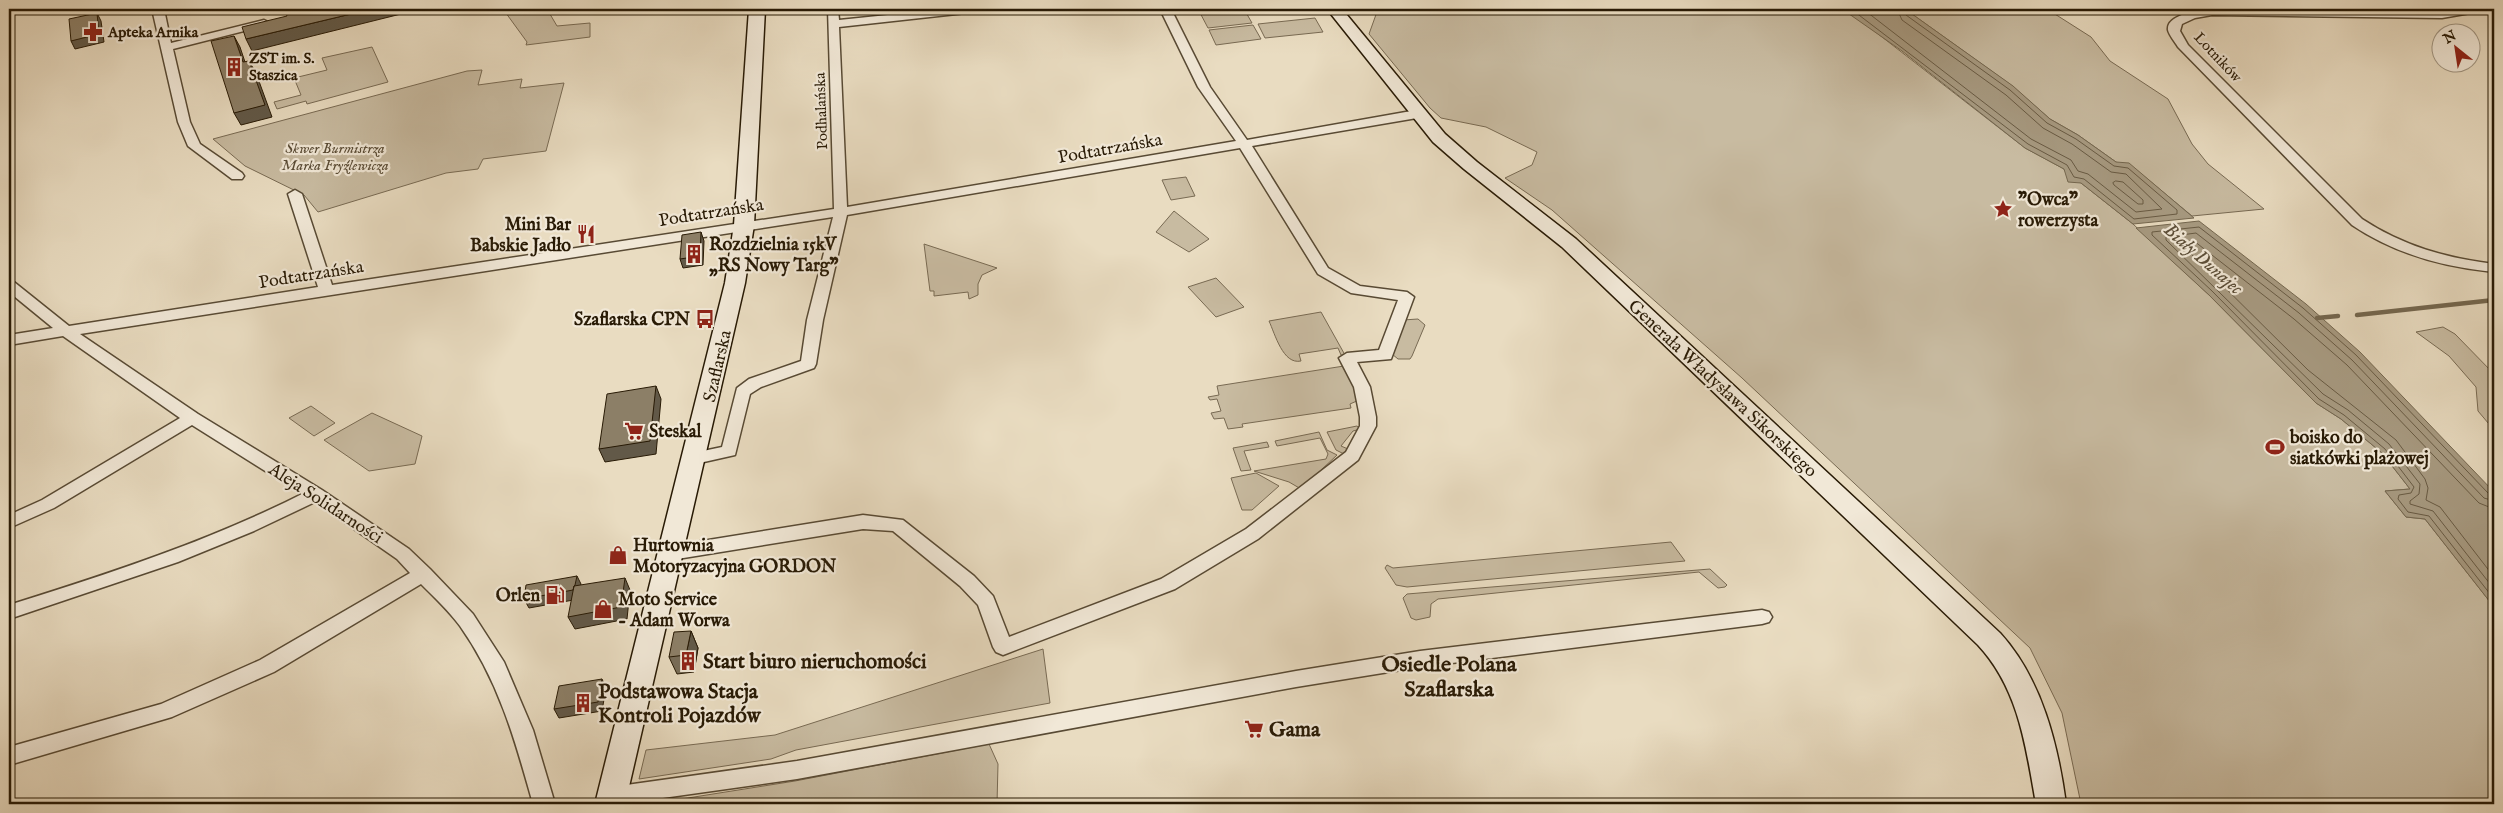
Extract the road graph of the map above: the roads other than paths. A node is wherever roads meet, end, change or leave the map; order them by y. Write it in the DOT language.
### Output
graph roads {
  1 [pos="158,9"];
  2 [pos="757,9"];
  3 [pos="832,9"];
  4 [pos="975,9"];
  5 [pos="1165,9"];
  6 [pos="1334,9"];
  7 [pos="2478,9"];
  8 [pos="277,20"];
  9 [pos="835,24"];
  10 [pos="168,47"];
  11 [pos="1418,114"];
  12 [pos="1243,143"];
  13 [pos="237,176"];
  14 [pos="295,194"];
  15 [pos="840,213"];
  16 [pos="744,225"];
  17 [pos="2494,268"];
  18 [pos="9,284"];
  19 [pos="326,290"];
  20 [pos="66,332"];
  21 [pos="9,340"];
  22 [pos="192,418"];
  23 [pos="695,458"];
  24 [pos="316,494"];
  25 [pos="9,522"];
  26 [pos="672,552"];
  27 [pos="423,574"];
  28 [pos="9,612"];
  29 [pos="1762,616"];
  30 [pos="9,756"];
  31 [pos="611,800"];
  32 [pos="544,804"];
  33 [pos="2051,804"];
  1 -- 10 [label="street"];
  2 -- 16 [label="street, Szaflarska"];
  3 -- 9 [label="street, Podhalańska"];
  4 -- 9 [label="street"];
  5 -- 12 [label="street"];
  6 -- 11 [label="street, Generała Władysława Sikorskiego"];
  7 -- 17 [label="street, Lotników"];
  8 -- 10 [label="street"];
  9 -- 15 [label="street, Podhalańska"];
  10 -- 13 [label="street"];
  11 -- 12 [label="street, Podtatrzańska"];
  11 -- 33 [label="street, Generała Władysława Sikorskiego"];
  12 -- 15 [label="street, Podtatrzańska"];
  12 -- 26 [label="street"];
  14 -- 19 [label="street"];
  15 -- 16 [label="street, Podtatrzańska"];
  15 -- 23 [label="street, Podhalańska"];
  16 -- 19 [label="street, Podtatrzańska"];
  16 -- 23 [label="street, Szaflarska"];
  18 -- 20 [label="street, Aleja Solidarności"];
  19 -- 20 [label="street, Podtatrzańska"];
  20 -- 21 [label="street, Podtatrzańska"];
  20 -- 22 [label="street, Aleja Solidarności"];
  22 -- 24 [label="street, Aleja Solidarności"];
  22 -- 25 [label="street"];
  23 -- 26 [label="street, Szaflarska"];
  24 -- 27 [label="street, Aleja Solidarności"];
  24 -- 28 [label="street"];
  26 -- 31 [label="street, Szaflarska"];
  27 -- 30 [label="street"];
  27 -- 32 [label="street, Aleja Solidarności"];
  29 -- 31 [label="street"];
}
